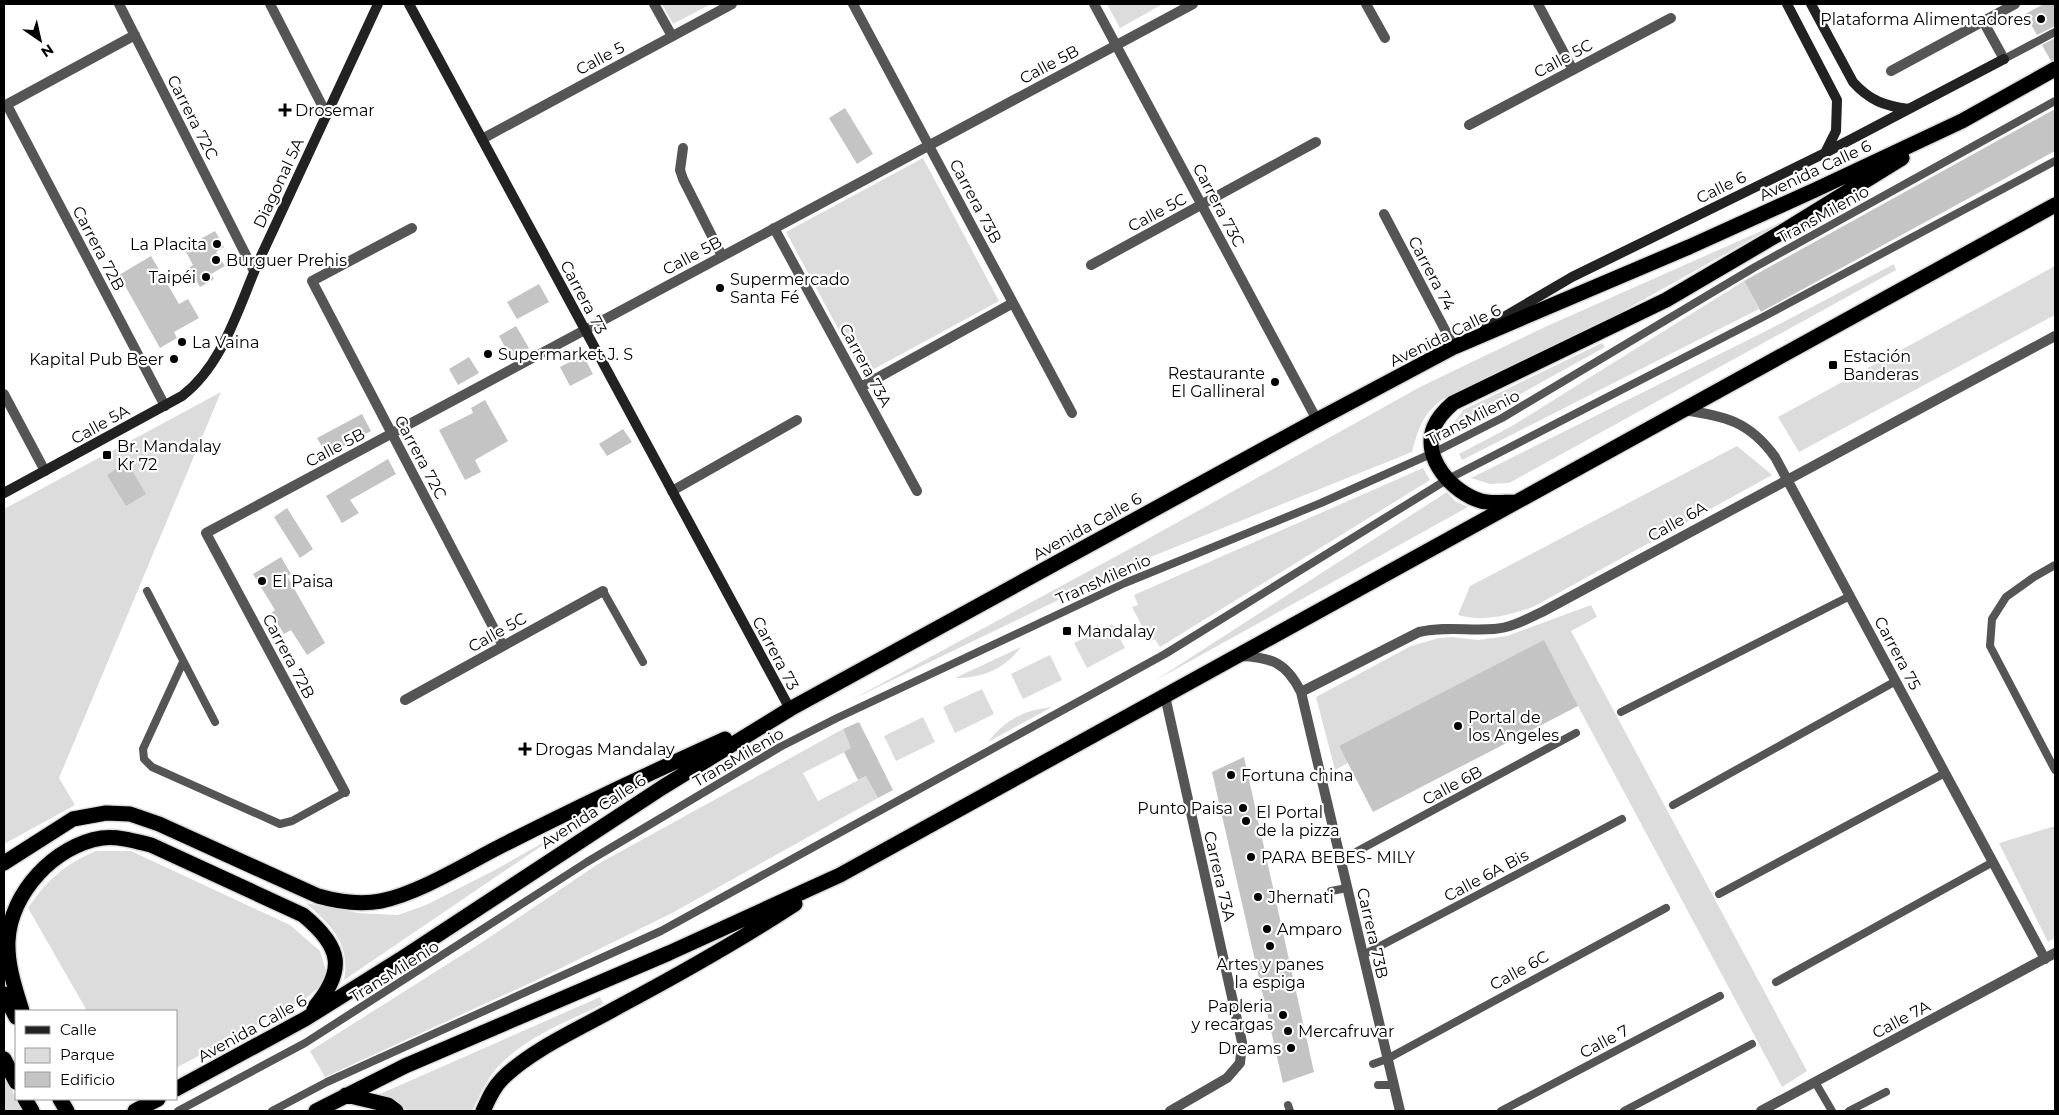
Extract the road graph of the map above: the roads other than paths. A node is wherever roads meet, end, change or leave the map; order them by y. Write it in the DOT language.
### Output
graph roads {
  1 [pos="119,4"];
  2 [pos="270,4"];
  3 [pos="378,4"];
  4 [pos="409,4"];
  5 [pos="654,4"];
  6 [pos="732,4"];
  7 [pos="853,4"];
  8 [pos="1094,4"];
  9 [pos="1193,4"];
  10 [pos="1366,4"];
  11 [pos="1538,4"];
  12 [pos="1787,4"];
  13 [pos="1811,4"];
  14 [pos="2015,4"];
  15 [pos="1671,18"];
  16 [pos="1983,21"];
  17 [pos="2055,32"];
  18 [pos="135,35"];
  19 [pos="672,36"];
  20 [pos="1385,38"];
  21 [pos="1116,45"];
  22 [pos="2004,59"];
  23 [pos="2055,69"];
  24 [pos="1573,70"];
  25 [pos="1891,70"];
  26 [pos="2055,101"];
  27 [pos="5,106"];
  28 [pos="1909,109"];
  29 [pos="327,115"];
  30 [pos="1962,120"];
  31 [pos="1469,125"];
  32 [pos="482,139"];
  33 [pos="1316,142"];
  34 [pos="929,145"];
  35 [pos="682,148"];
  36 [pos="1825,153"];
  37 [pos="2055,161"];
  38 [pos="1202,204"];
  39 [pos="2055,204"];
  40 [pos="1384,214"];
  41 [pos="412,228"];
  42 [pos="774,228"];
  43 [pos="722,256"];
  44 [pos="1091,264"];
  45 [pos="254,271"];
  46 [pos="1013,303"];
  47 [pos="585,330"];
  48 [pos="2055,336"];
  49 [pos="1454,347"];
  50 [pos="206,375"];
  51 [pos="861,387"];
  52 [pos="4,394"];
  53 [pos="165,406"];
  54 [pos="1684,410"];
  55 [pos="1072,413"];
  56 [pos="797,420"];
  57 [pos="1317,420"];
  58 [pos="392,434"];
  59 [pos="1433,453"];
  60 [pos="45,471"];
  61 [pos="1787,478"];
  62 [pos="1448,479"];
  63 [pos="672,491"];
  64 [pos="917,491"];
  65 [pos="4,493"];
  66 [pos="1519,502"];
  67 [pos="206,533"];
  68 [pos="2055,565"];
  69 [pos="147,591"];
  70 [pos="603,591"];
  71 [pos="1850,596"];
  72 [pos="503,646"];
  73 [pos="1238,656"];
  74 [pos="183,662"];
  75 [pos="643,662"];
  76 [pos="1896,681"];
  77 [pos="1301,692"];
  78 [pos="1165,696"];
  79 [pos="405,700"];
  80 [pos="790,709"];
  81 [pos="1621,712"];
  82 [pos="215,722"];
  83 [pos="1576,734"];
  84 [pos="2055,770"];
  85 [pos="1945,773"];
  86 [pos="344,792"];
  87 [pos="1673,804"];
  88 [pos="1622,819"];
  89 [pos="1341,860"];
  90 [pos="1993,862"];
  91 [pos="4,863"];
  92 [pos="840,875"];
  93 [pos="1347,888"];
  94 [pos="1331,890"];
  95 [pos="1719,894"];
  96 [pos="1666,908"];
  97 [pos="2055,953"];
  98 [pos="1363,955"];
  99 [pos="2045,959"];
  100 [pos="1776,982"];
  101 [pos="4,994"];
  102 [pos="1720,996"];
  103 [pos="22,1010"];
  104 [pos="15,1015"];
  105 [pos="305,1019"];
  106 [pos="1752,1044"];
  107 [pos="4,1059"];
  108 [pos="1387,1059"];
  109 [pos="1373,1064"];
  110 [pos="15,1080"];
  111 [pos="1815,1082"];
  112 [pos="1393,1085"];
  113 [pos="1378,1086"];
  114 [pos="178,1088"];
  115 [pos="1886,1092"];
  116 [pos="346,1095"];
  117 [pos="26,1100"];
  118 [pos="61,1100"];
  119 [pos="156,1100"];
  120 [pos="1774,1108"];
  121 [pos="32,1111"];
  122 [pos="67,1111"];
  123 [pos="135,1111"];
  124 [pos="178,1111"];
  125 [pos="272,1111"];
  126 [pos="316,1111"];
  127 [pos="396,1111"];
  128 [pos="483,1111"];
  129 [pos="1170,1111"];
  130 [pos="1400,1111"];
  131 [pos="1502,1111"];
  132 [pos="1624,1111"];
  133 [pos="1761,1111"];
  134 [pos="1832,1111"];
  135 [pos="1849,1111"];
  1 -- 18 [label="street, Carrera 72C"];
  2 -- 29 [label="street"];
  3 -- 29 [label="street, Diagonal 5A"];
  4 -- 32 [label="street, Carrera 73"];
  5 -- 19 [label="street"];
  6 -- 19 [label="street, Calle 5"];
  7 -- 34 [label="street, Carrera 73B"];
  8 -- 21 [label="street, Carrera 73C"];
  9 -- 21 [label="street, Calle 5B"];
  10 -- 20 [label="street"];
  11 -- 24 [label="street"];
  12 -- 36 [label="street"];
  13 -- 28 [label="street"];
  14 -- 16 [label="street"];
  15 -- 24 [label="street, Calle 5C"];
  16 -- 22 [label="street"];
  16 -- 25 [label="street"];
  17 -- 22 [label="lane"];
  18 -- 27 [label="street"];
  18 -- 45 [label="street, Carrera 72C"];
  19 -- 32 [label="street, Calle 5"];
  21 -- 34 [label="street, Calle 5B"];
  21 -- 38 [label="street, Carrera 73C"];
  22 -- 28 [label="street, Calle 6"];
  23 -- 30 [label="highway, Avenida Calle 6"];
  24 -- 31 [label="street, Calle 5C"];
  26 -- 59 [label="lane, TransMilenio"];
  27 -- 53 [label="street, Carrera 72B"];
  28 -- 36 [label="street, Calle 6"];
  29 -- 45 [label="street, Diagonal 5A"];
  30 -- 49 [label="highway, Avenida Calle 6"];
  30 -- 59 [label="highway"];
  32 -- 47 [label="street, Carrera 73"];
  33 -- 38 [label="street, Calle 5C"];
  34 -- 42 [label="street, Calle 5B"];
  34 -- 46 [label="street, Carrera 73B"];
  35 -- 43 [label="street"];
  36 -- 49 [label="street, Calle 6"];
  37 -- 62 [label="lane"];
  38 -- 44 [label="street, Calle 5C"];
  38 -- 57 [label="street, Carrera 73C"];
  39 -- 54 [label="highway"];
  40 -- 49 [label="street, Carrera 74"];
  41 -- 58 [label="street, Carrera 72C"];
  42 -- 43 [label="street, Calle 5B"];
  42 -- 51 [label="street, Carrera 73A"];
  43 -- 47 [label="street, Calle 5B"];
  45 -- 50 [label="street, Diagonal 5A"];
  46 -- 51 [label="street"];
  46 -- 55 [label="street, Carrera 73B"];
  47 -- 58 [label="street, Calle 5B"];
  47 -- 63 [label="street, Carrera 73"];
  48 -- 61 [label="street, Calle 6A"];
  49 -- 57 [label="highway, Avenida Calle 6"];
  50 -- 53 [label="street, Calle 5A"];
  51 -- 64 [label="street, Carrera 73A"];
  52 -- 60 [label="street"];
  53 -- 60 [label="street, Calle 5A"];
  54 -- 61 [label="street, Carrera 75"];
  54 -- 66 [label="highway"];
  56 -- 63 [label="street"];
  57 -- 80 [label="highway, Avenida Calle 6"];
  58 -- 67 [label="street, Calle 5B"];
  58 -- 72 [label="street, Carrera 72C"];
  59 -- 62 [label="highway"];
  59 -- 124 [label="lane, TransMilenio"];
  60 -- 65 [label="street, Calle 5A"];
  61 -- 71 [label="street, Carrera 75"];
  61 -- 77 [label="street, Calle 6A"];
  62 -- 66 [label="highway"];
  62 -- 125 [label="lane"];
  63 -- 80 [label="street, Carrera 73"];
  66 -- 73 [label="highway"];
  67 -- 86 [label="street, Carrera 72B"];
  68 -- 84 [label="lane"];
  69 -- 74 [label="lane"];
  70 -- 72 [label="street, Calle 5C"];
  70 -- 75 [label="lane"];
  71 -- 76 [label="street, Carrera 75"];
  71 -- 81 [label="lane"];
  72 -- 79 [label="street, Calle 5C"];
  73 -- 77 [label="street, Carrera 73B"];
  73 -- 78 [label="highway"];
  74 -- 82 [label="lane"];
  74 -- 86 [label="lane"];
  76 -- 85 [label="street, Carrera 75"];
  76 -- 87 [label="lane"];
  77 -- 89 [label="street, Carrera 73B"];
  78 -- 92 [label="highway"];
  78 -- 129 [label="street, Carrera 73A"];
  80 -- 91 [label="highway"];
  80 -- 105 [label="highway, Avenida Calle 6"];
  83 -- 89 [label="lane, Calle 6B"];
  85 -- 90 [label="street, Carrera 75"];
  85 -- 95 [label="lane"];
  88 -- 98 [label="lane, Calle 6A Bis"];
  89 -- 93 [label="street, Carrera 73B"];
  90 -- 99 [label="street, Carrera 75"];
  90 -- 100 [label="lane"];
  92 -- 116 [label="highway"];
  92 -- 128 [label="highway"];
  93 -- 94 [label="lane"];
  93 -- 98 [label="street, Carrera 73B"];
  96 -- 108 [label="lane, Calle 6C"];
  97 -- 99 [label="street, Calle 7A"];
  98 -- 108 [label="street, Carrera 73B"];
  99 -- 111 [label="street, Calle 7A"];
  101 -- 104 [label="highway"];
  102 -- 131 [label="lane, Calle 7"];
  103 -- 105 [label="highway"];
  105 -- 114 [label="highway, Avenida Calle 6"];
  106 -- 132 [label="lane"];
  107 -- 110 [label="highway"];
  108 -- 109 [label="lane, Calle 6C"];
  108 -- 112 [label="street, Carrera 73B"];
  111 -- 120 [label="street, Calle 7A"];
  111 -- 134 [label="lane"];
  112 -- 113 [label="lane"];
  112 -- 130 [label="street, Carrera 73B"];
  115 -- 135 [label="lane"];
  116 -- 126 [label="highway"];
  116 -- 127 [label="highway"];
  117 -- 121 [label="highway"];
  118 -- 122 [label="highway"];
  119 -- 123 [label="highway"];
  120 -- 133 [label="street, Calle 7A"];
}
